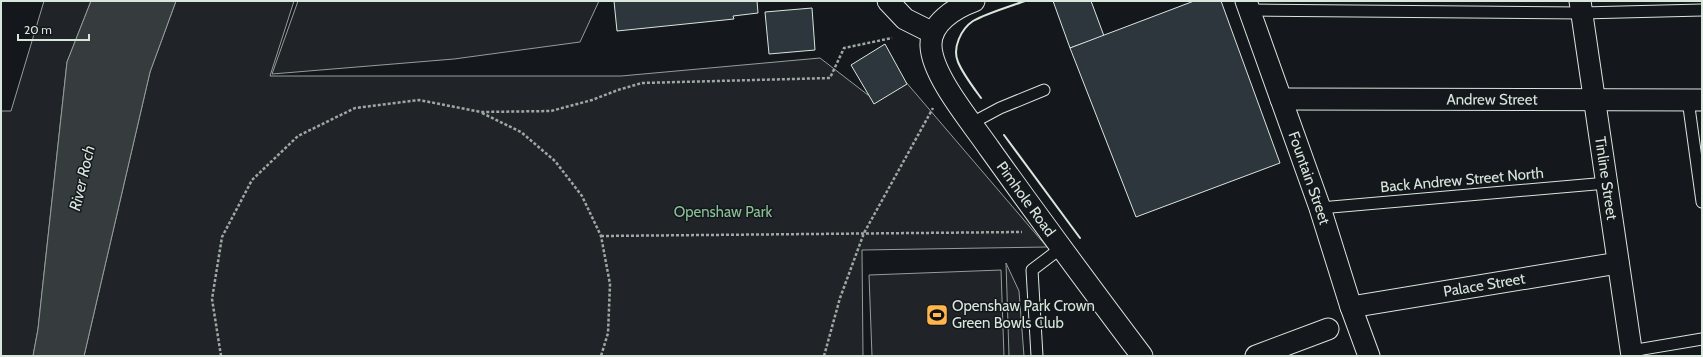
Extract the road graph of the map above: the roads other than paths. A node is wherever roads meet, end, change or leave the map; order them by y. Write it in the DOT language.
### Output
graph roads {
  1 [pos="888,1"];
  2 [pos="969,2"];
  3 [pos="1248,6"];
  4 [pos="1581,7"];
  5 [pos="1702,10"];
  6 [pos="933,33"];
  7 [pos="1044,90"];
  8 [pos="1281,99"];
  9 [pos="1594,99"];
  10 [pos="1695,100"];
  11 [pos="972,123"];
  12 [pos="1607,183"];
  13 [pos="1702,202"];
  14 [pos="1320,208"];
  15 [pos="1061,248"];
  16 [pos="1618,263"];
  17 [pos="1351,307"];
  18 [pos="1328,329"];
  19 [pos="1702,339"];
  20 [pos="1631,353"];
  21 [pos="1037,356"];
  22 [pos="1142,356"];
  23 [pos="1256,356"];
  24 [pos="1369,356"];
  1 -- 6 [label="street"];
  2 -- 6 [label="street"];
  3 -- 4 [label="lane"];
  3 -- 8 [label="street, Fountain Street"];
  4 -- 5 [label="lane"];
  4 -- 9 [label="street, Tinline Street"];
  6 -- 11 [label="street, Pimhole Road"];
  7 -- 11 [label="lane"];
  8 -- 9 [label="street, Andrew Street"];
  8 -- 14 [label="street, Fountain Street"];
  9 -- 10 [label="street, Andrew Street"];
  9 -- 12 [label="street, Tinline Street"];
  10 -- 13 [label="lane"];
  11 -- 15 [label="street, Pimhole Road"];
  12 -- 14 [label="lane, Back Andrew Street North"];
  12 -- 16 [label="street, Tinline Street"];
  14 -- 17 [label="street, Fountain Street"];
  15 -- 21 [label="lane"];
  15 -- 22 [label="street, Pimhole Road"];
  16 -- 17 [label="street, Palace Street"];
  16 -- 20 [label="street, Tinline Street"];
  17 -- 24 [label="street, Fountain Street"];
  18 -- 23 [label="street"];
  19 -- 20 [label="lane"];
}
